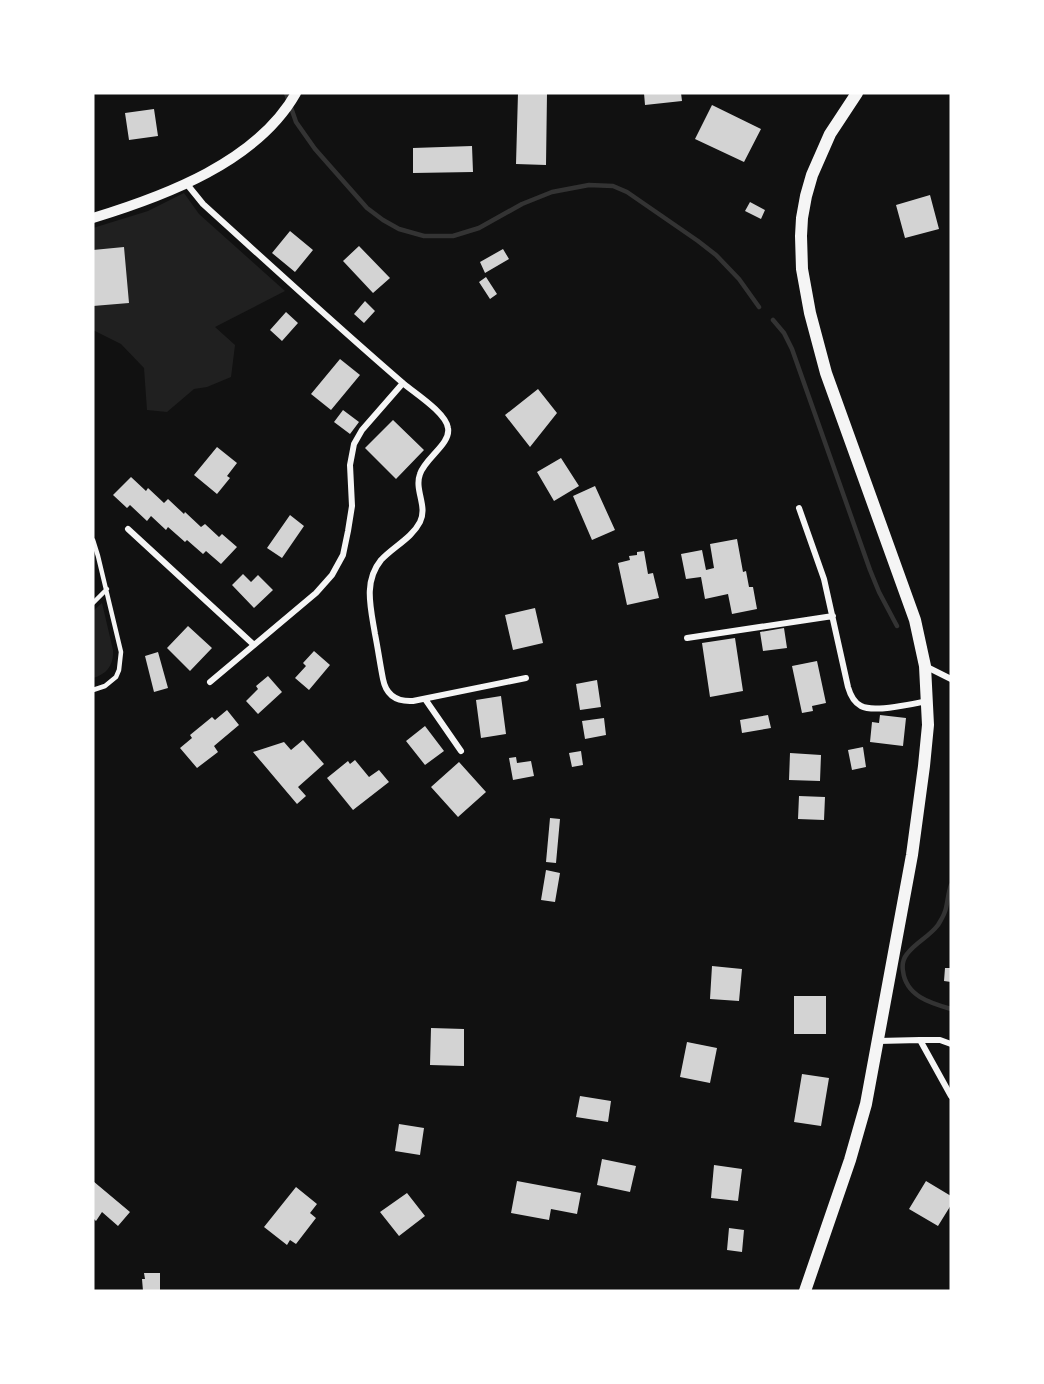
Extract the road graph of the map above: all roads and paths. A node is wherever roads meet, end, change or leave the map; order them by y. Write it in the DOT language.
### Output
graph roads {
  1 [pos="296,93"];
  2 [pos="857,93"];
  3 [pos="186,183"];
  4 [pos="93,218"];
  5 [pos="403,383"];
  6 [pos="799,508"];
  7 [pos="128,529"];
  8 [pos="93,540"];
  9 [pos="107,589"];
  10 [pos="93,603"];
  11 [pos="832,616"];
  12 [pos="687,638"];
  13 [pos="254,645"];
  14 [pos="925,666"];
  15 [pos="526,678"];
  16 [pos="951,679"];
  17 [pos="210,682"];
  18 [pos="93,690"];
  19 [pos="425,699"];
  20 [pos="927,701"];
  21 [pos="461,751"];
  22 [pos="920,1040"];
  23 [pos="878,1041"];
  24 [pos="951,1044"];
  25 [pos="951,1096"];
  26 [pos="805,1291"];
  1 -- 3 [label="street"];
  2 -- 14 [label="main road"];
  3 -- 4 [label="street"];
  3 -- 5 [label="street"];
  5 -- 13 [label="street"];
  5 -- 19 [label="street"];
  6 -- 11 [label="street"];
  7 -- 13 [label="street"];
  8 -- 9 [label="lane"];
  9 -- 10 [label="lane"];
  9 -- 18 [label="lane"];
  11 -- 12 [label="street"];
  11 -- 20 [label="street"];
  13 -- 17 [label="street"];
  14 -- 16 [label="street"];
  14 -- 20 [label="main road"];
  15 -- 19 [label="street"];
  19 -- 21 [label="street"];
  20 -- 23 [label="main road"];
  22 -- 23 [label="street"];
  22 -- 24 [label="street"];
  22 -- 25 [label="street"];
  23 -- 26 [label="main road"];
}
